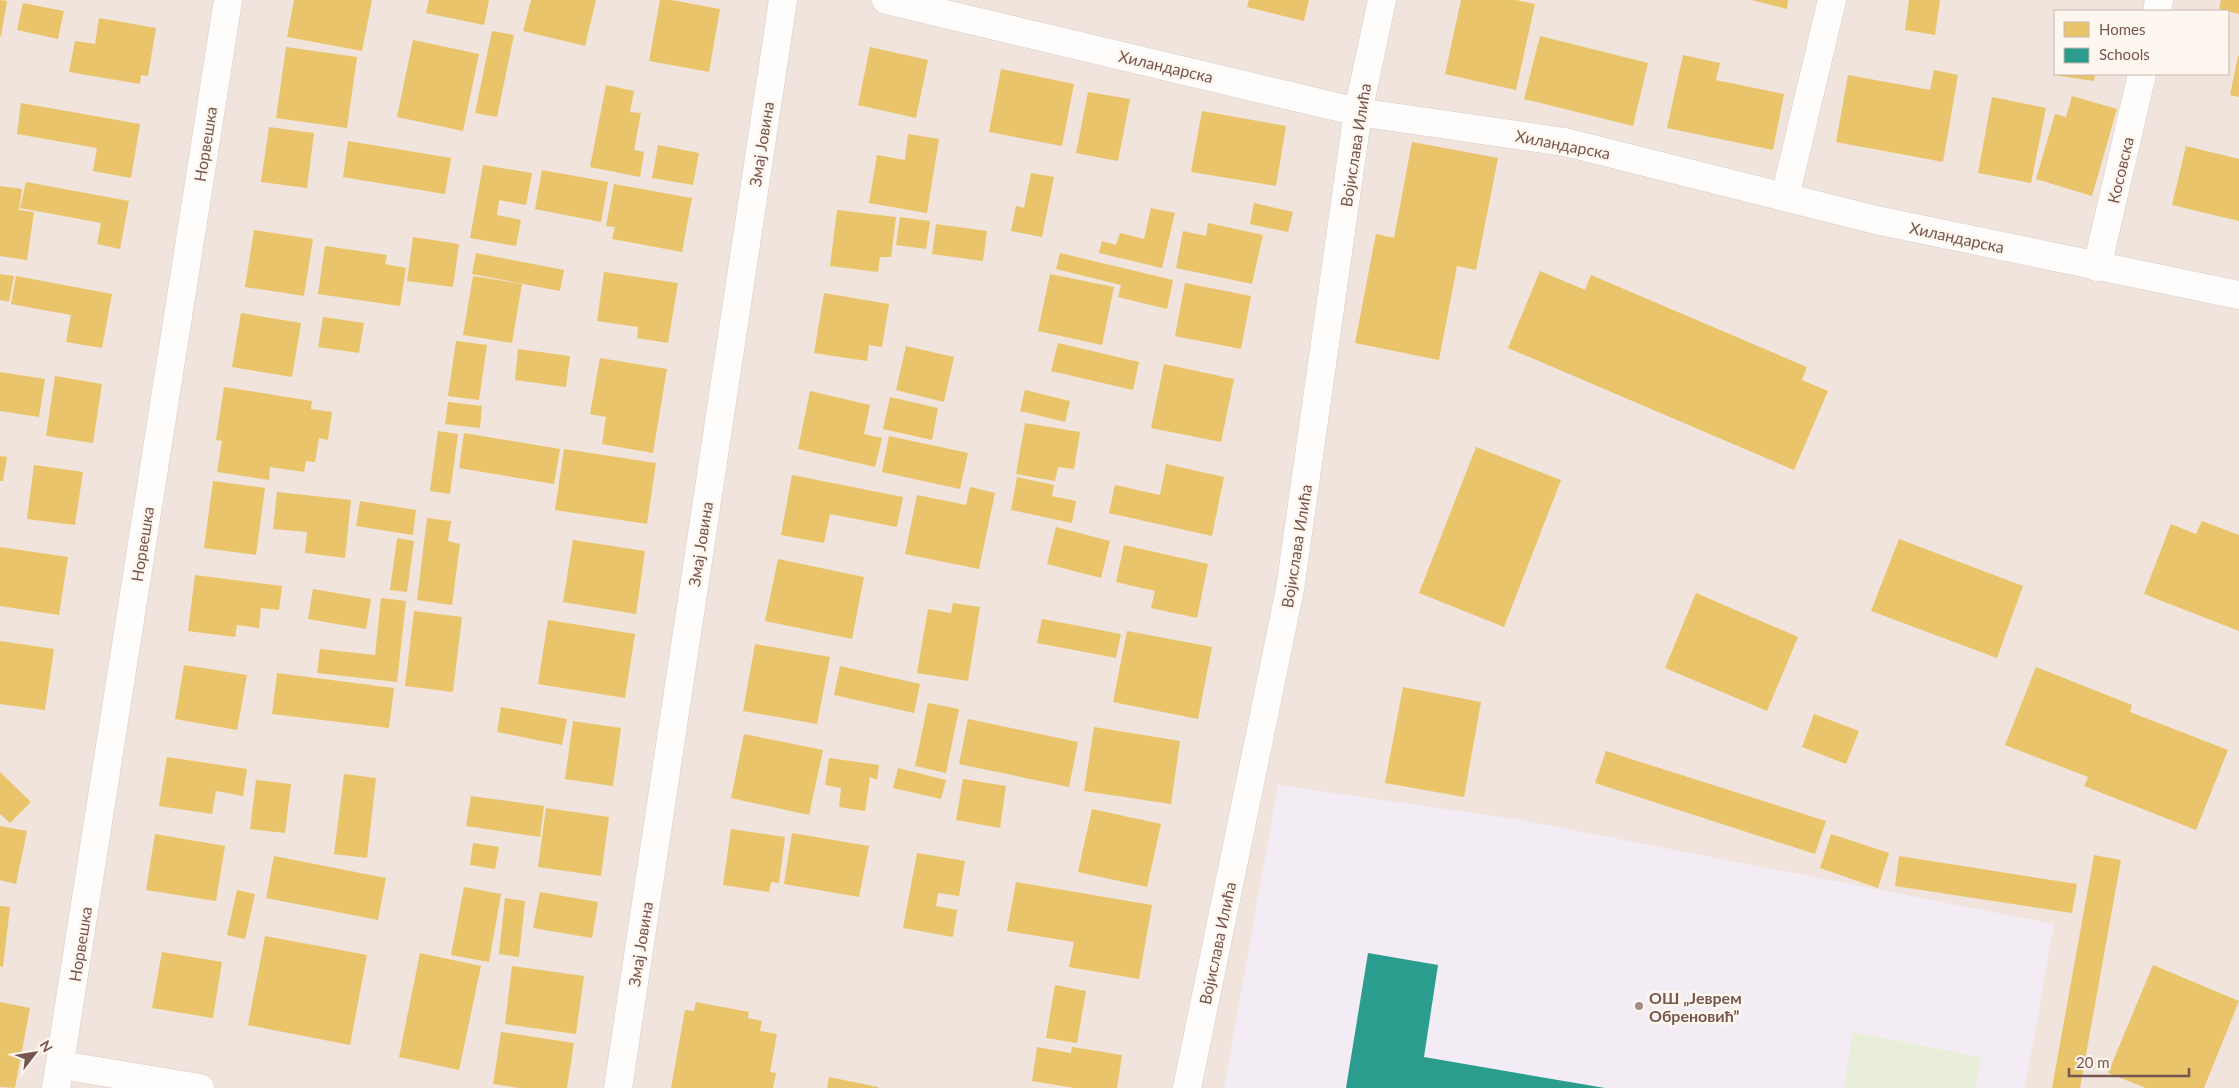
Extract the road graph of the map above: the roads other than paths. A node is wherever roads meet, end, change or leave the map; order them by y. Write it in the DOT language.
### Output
graph roads {
  1 [pos="228,0"];
  2 [pos="783,0"];
  3 [pos="886,0"];
  4 [pos="1382,0"];
  5 [pos="1832,0"];
  6 [pos="2142,75"];
  7 [pos="1358,112"];
  8 [pos="1785,197"];
  9 [pos="2097,267"];
  10 [pos="2239,295"];
  11 [pos="58,1076"];
  12 [pos="200,1088"];
  13 [pos="618,1088"];
  14 [pos="1187,1088"];
  1 -- 11 [label="street, Норвешка"];
  2 -- 13 [label="street, Змај Јовина"];
  3 -- 7 [label="street, Хиландарска"];
  4 -- 7 [label="street, Војислава Илића"];
  5 -- 8 [label="street"];
  6 -- 9 [label="street, Косовска"];
  7 -- 8 [label="street, Хиландарска"];
  7 -- 14 [label="street, Војислава Илића"];
  8 -- 9 [label="street, Хиландарска"];
  9 -- 10 [label="street, Хиландарска"];
  11 -- 12 [label="street"];
}
